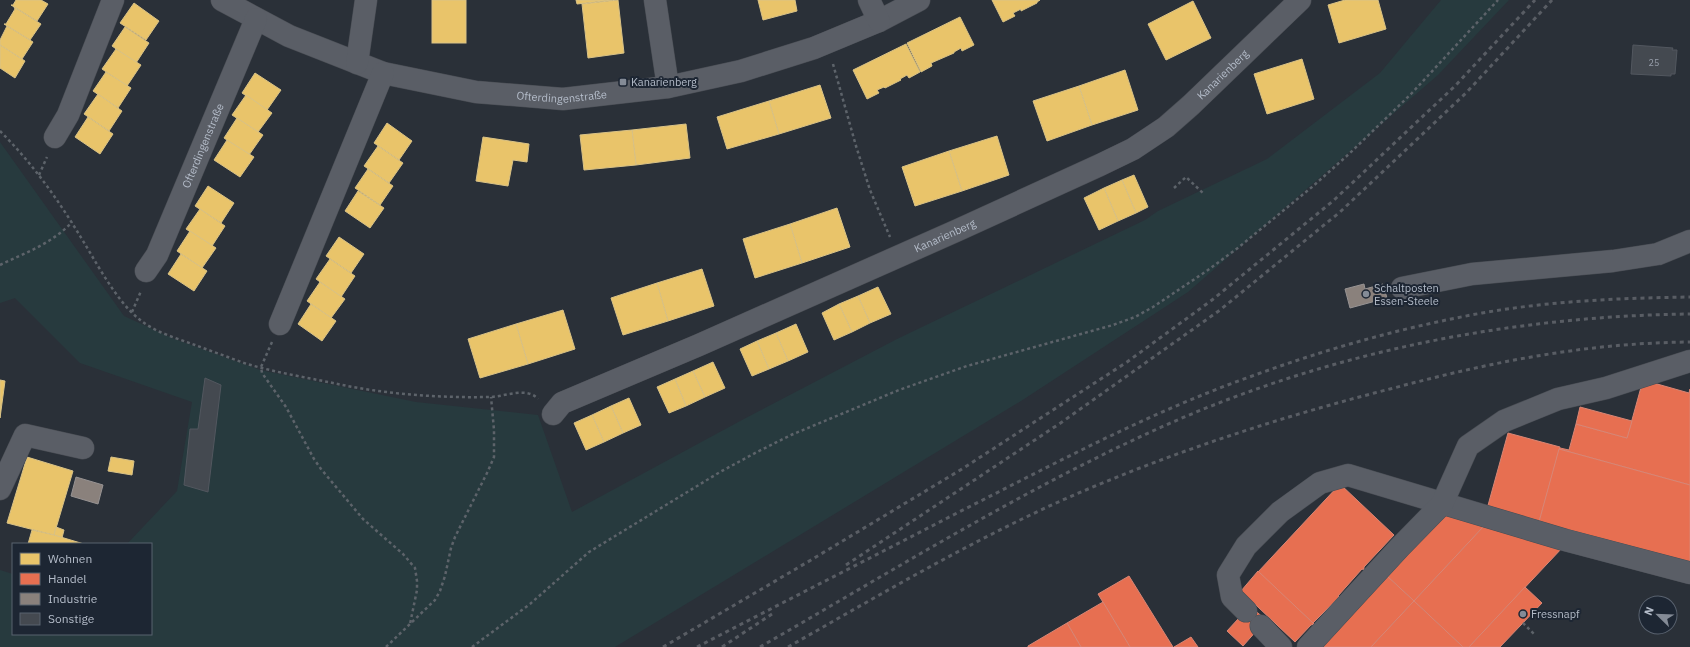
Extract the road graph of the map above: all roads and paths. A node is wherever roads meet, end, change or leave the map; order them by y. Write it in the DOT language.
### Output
graph roads {
  1 [pos="112,0"];
  2 [pos="222,0"];
  3 [pos="366,0"];
  4 [pos="655,0"];
  5 [pos="869,0"];
  6 [pos="919,0"];
  7 [pos="1300,0"];
  8 [pos="1498,0"];
  9 [pos="256,19"];
  10 [pos="879,21"];
  11 [pos="828,42"];
  12 [pos="357,63"];
  13 [pos="383,73"];
  14 [pos="668,87"];
  15 [pos="0,131"];
  16 [pos="55,137"];
  17 [pos="1174,188"];
  18 [pos="1204,194"];
  19 [pos="72,222"];
  20 [pos="1690,241"];
  21 [pos="898,256"];
  22 [pos="0,265"];
  23 [pos="146,271"];
  24 [pos="1402,288"];
  25 [pos="280,324"];
  26 [pos="1690,361"];
  27 [pos="261,367"];
  28 [pos="491,398"];
  29 [pos="553,414"];
  30 [pos="83,448"];
  31 [pos="0,489"];
  32 [pos="1442,504"];
  33 [pos="1690,573"];
  34 [pos="1246,611"];
  35 [pos="1523,623"];
  36 [pos="410,624"];
  37 [pos="1261,626"];
  38 [pos="1534,634"];
  39 [pos="386,647"];
  40 [pos="472,647"];
  41 [pos="1281,647"];
  42 [pos="1308,647"];
  1 -- 16 [label="street"];
  2 -- 9 [label="street, Ofterdingenstraße"];
  3 -- 12 [label="street"];
  4 -- 14 [label="street"];
  5 -- 10 [label="street"];
  6 -- 10 [label="street, Ofterdingenstraße"];
  7 -- 21 [label="street, Kanarienberg"];
  8 -- 40 [label="path"];
  9 -- 12 [label="street, Ofterdingenstraße"];
  9 -- 23 [label="street, Ofterdingenstraße"];
  10 -- 11 [label="street, Ofterdingenstraße"];
  11 -- 14 [label="street, Ofterdingenstraße"];
  11 -- 21 [label="path"];
  12 -- 13 [label="street, Ofterdingenstraße"];
  13 -- 14 [label="street, Ofterdingenstraße"];
  13 -- 25 [label="street"];
  15 -- 19 [label="path"];
  17 -- 18 [label="path"];
  19 -- 22 [label="path"];
  19 -- 27 [label="path"];
  20 -- 24 [label="street"];
  21 -- 29 [label="street, Kanarienberg"];
  25 -- 27 [label="path"];
  26 -- 32 [label="street"];
  27 -- 28 [label="path"];
  27 -- 36 [label="path"];
  28 -- 29 [label="path"];
  28 -- 36 [label="path"];
  30 -- 31 [label="street"];
  32 -- 33 [label="street"];
  32 -- 34 [label="street"];
  32 -- 42 [label="street"];
  35 -- 38 [label="path"];
  36 -- 39 [label="path"];
  37 -- 41 [label="street"];
}
